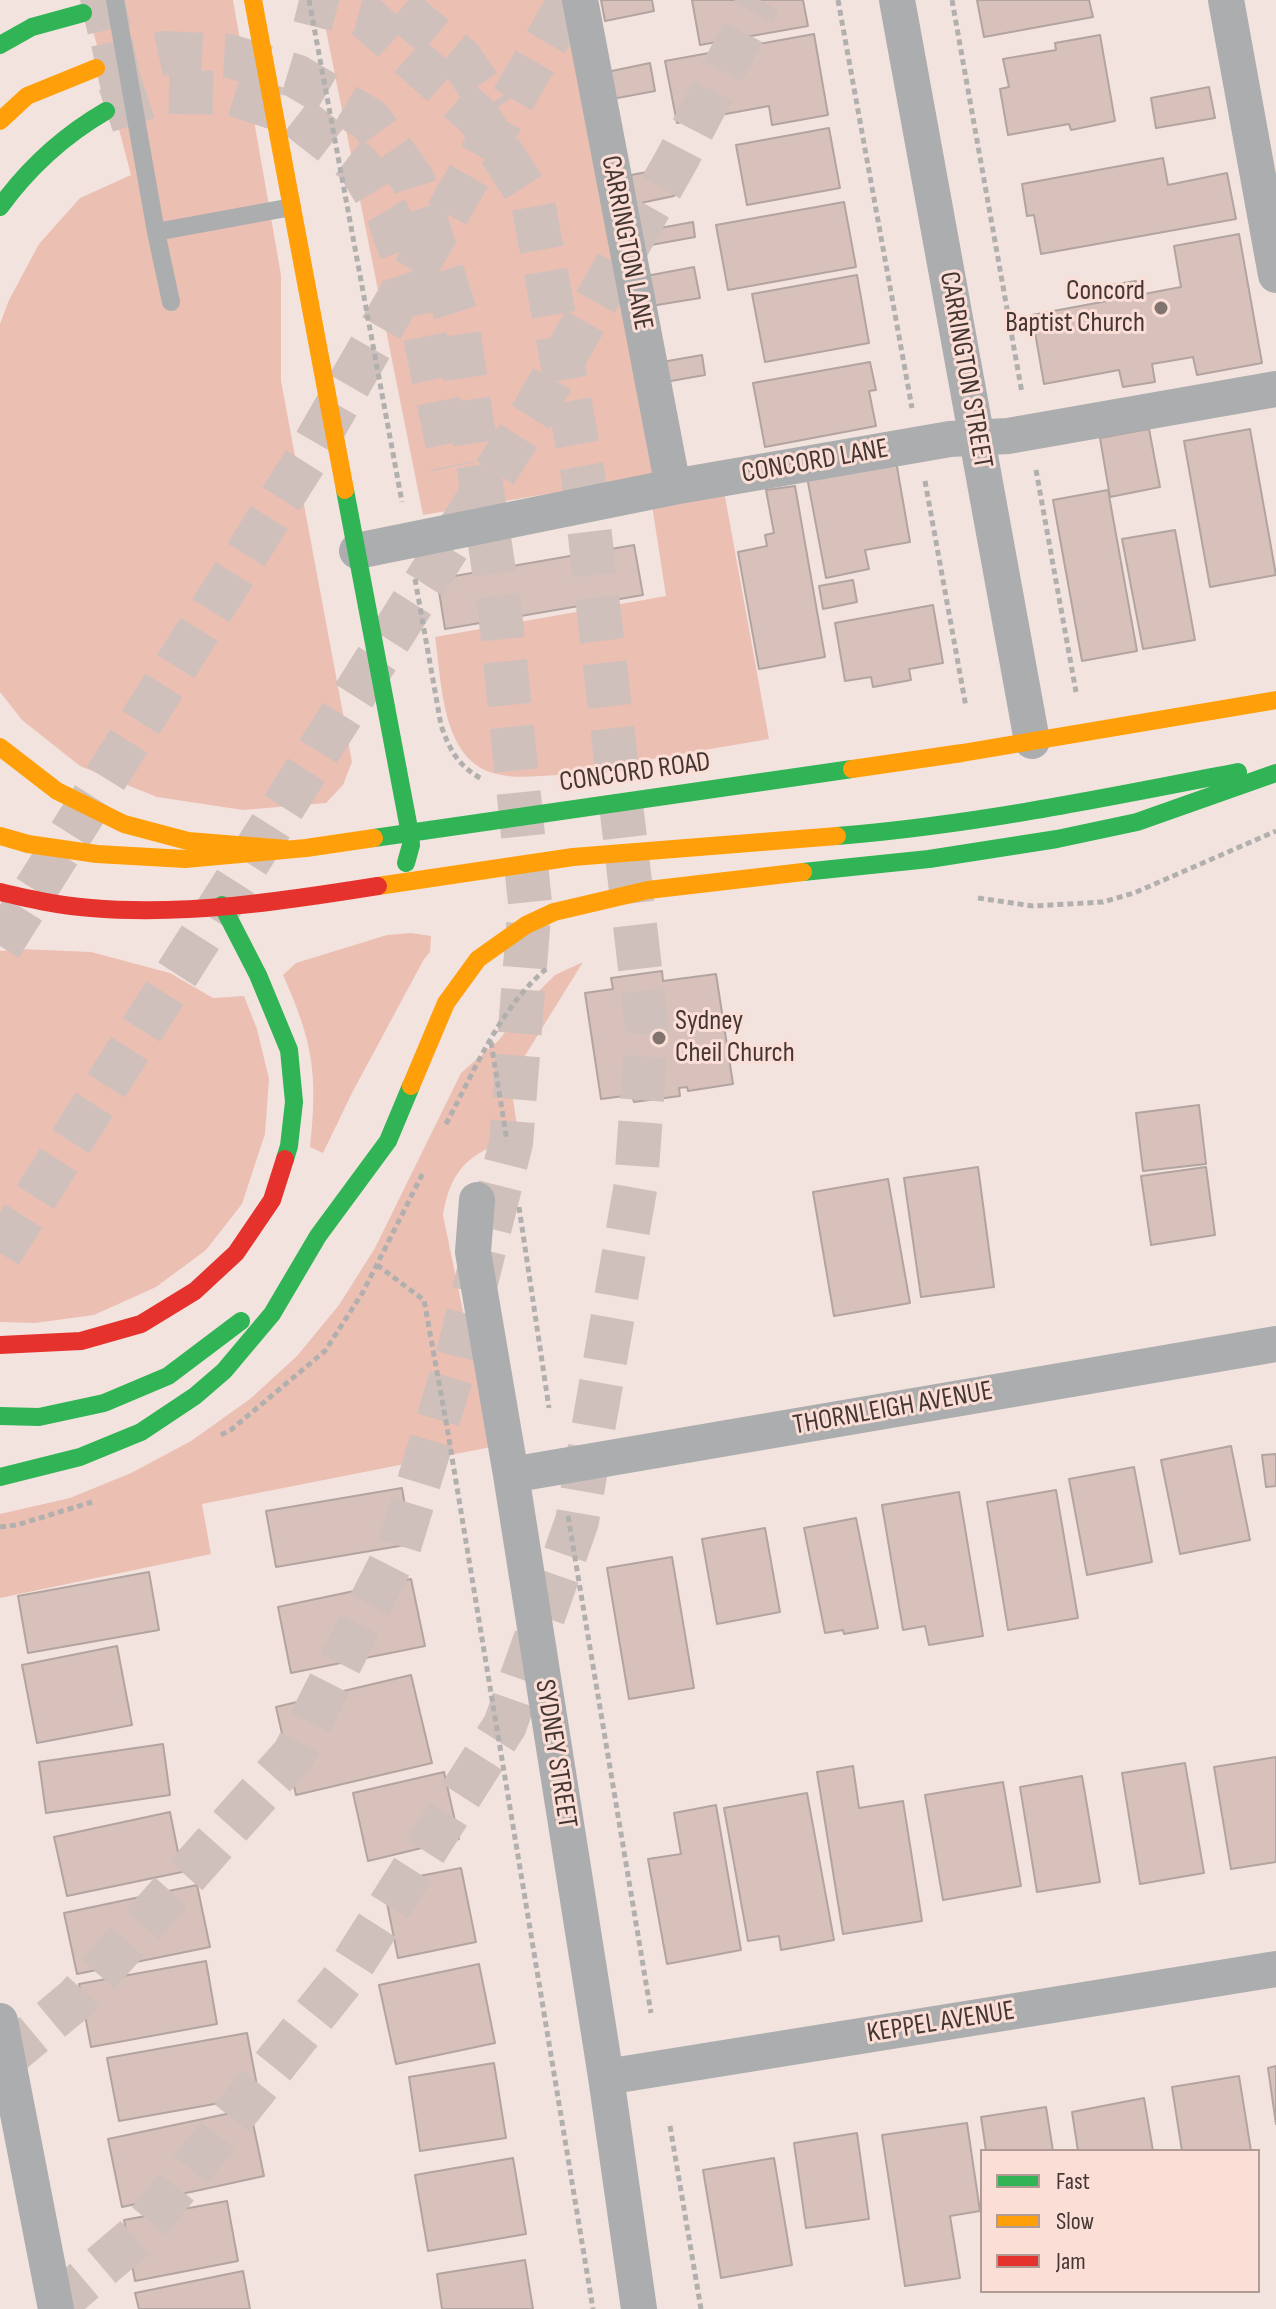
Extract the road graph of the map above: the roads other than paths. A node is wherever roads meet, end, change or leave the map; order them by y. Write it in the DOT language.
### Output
graph roads {
  1 [pos="115,0"];
  2 [pos="253,0"];
  3 [pos="580,0"];
  4 [pos="897,0"];
  5 [pos="1226,0"];
  6 [pos="83,13"];
  7 [pos="0,45"];
  8 [pos="96,68"];
  9 [pos="106,111"];
  10 [pos="0,121"];
  11 [pos="0,207"];
  12 [pos="292,207"];
  13 [pos="156,232"];
  14 [pos="1276,275"];
  15 [pos="171,302"];
  16 [pos="1276,389"];
  17 [pos="978,436"];
  18 [pos="673,487"];
  19 [pos="357,551"];
  20 [pos="1276,700"];
  21 [pos="1032,741"];
  22 [pos="0,747"];
  23 [pos="1276,765"];
  24 [pos="1276,773"];
  25 [pos="398,775"];
  26 [pos="476,824"];
  27 [pos="410,834"];
  28 [pos="0,836"];
  29 [pos="287,849"];
  30 [pos="381,885"];
  31 [pos="0,892"];
  32 [pos="222,905"];
  33 [pos="477,1200"];
  34 [pos="318,1236"];
  35 [pos="1276,1344"];
  36 [pos="0,1345"];
  37 [pos="0,1416"];
  38 [pos="511,1475"];
  39 [pos="0,1477"];
  40 [pos="1276,1969"];
  41 [pos="0,2021"];
  42 [pos="606,2077"];
  43 [pos="56,2309"];
  44 [pos="639,2309"];
  1 -- 13 [label="lane"];
  2 -- 12 [label="main road"];
  3 -- 18 [label="street, CARRINGTON LANE"];
  4 -- 17 [label="street, CARRINGTON STREET"];
  5 -- 14 [label="street"];
  6 -- 7 [label="main road"];
  8 -- 10 [label="main road"];
  9 -- 11 [label="main road"];
  12 -- 13 [label="lane"];
  12 -- 19 [label="main road"];
  13 -- 15 [label="lane"];
  16 -- 17 [label="street, CONCORD LANE"];
  17 -- 18 [label="street, CONCORD LANE"];
  17 -- 21 [label="street, CARRINGTON STREET"];
  18 -- 19 [label="street, CONCORD LANE"];
  19 -- 25 [label="main road"];
  20 -- 21 [label="main road, CONCORD ROAD"];
  21 -- 26 [label="main road, CONCORD ROAD"];
  22 -- 29 [label="main road"];
  23 -- 30 [label="main road"];
  24 -- 34 [label="main road"];
  25 -- 26 [label="main road"];
  25 -- 27 [label="main road"];
  26 -- 27 [label="main road, CONCORD ROAD"];
  27 -- 29 [label="main road, CONCORD ROAD"];
  27 -- 30 [label="main road"];
  28 -- 29 [label="main road, CONCORD ROAD"];
  30 -- 32 [label="main road"];
  31 -- 32 [label="main road"];
  32 -- 36 [label="main road"];
  33 -- 38 [label="street, SYDNEY STREET"];
  34 -- 37 [label="main road"];
  34 -- 39 [label="main road"];
  35 -- 38 [label="street, THORNLEIGH AVENUE"];
  38 -- 42 [label="street, SYDNEY STREET"];
  40 -- 42 [label="street, KEPPEL AVENUE"];
  41 -- 43 [label="street"];
  42 -- 44 [label="street, SYDNEY STREET"];
}
